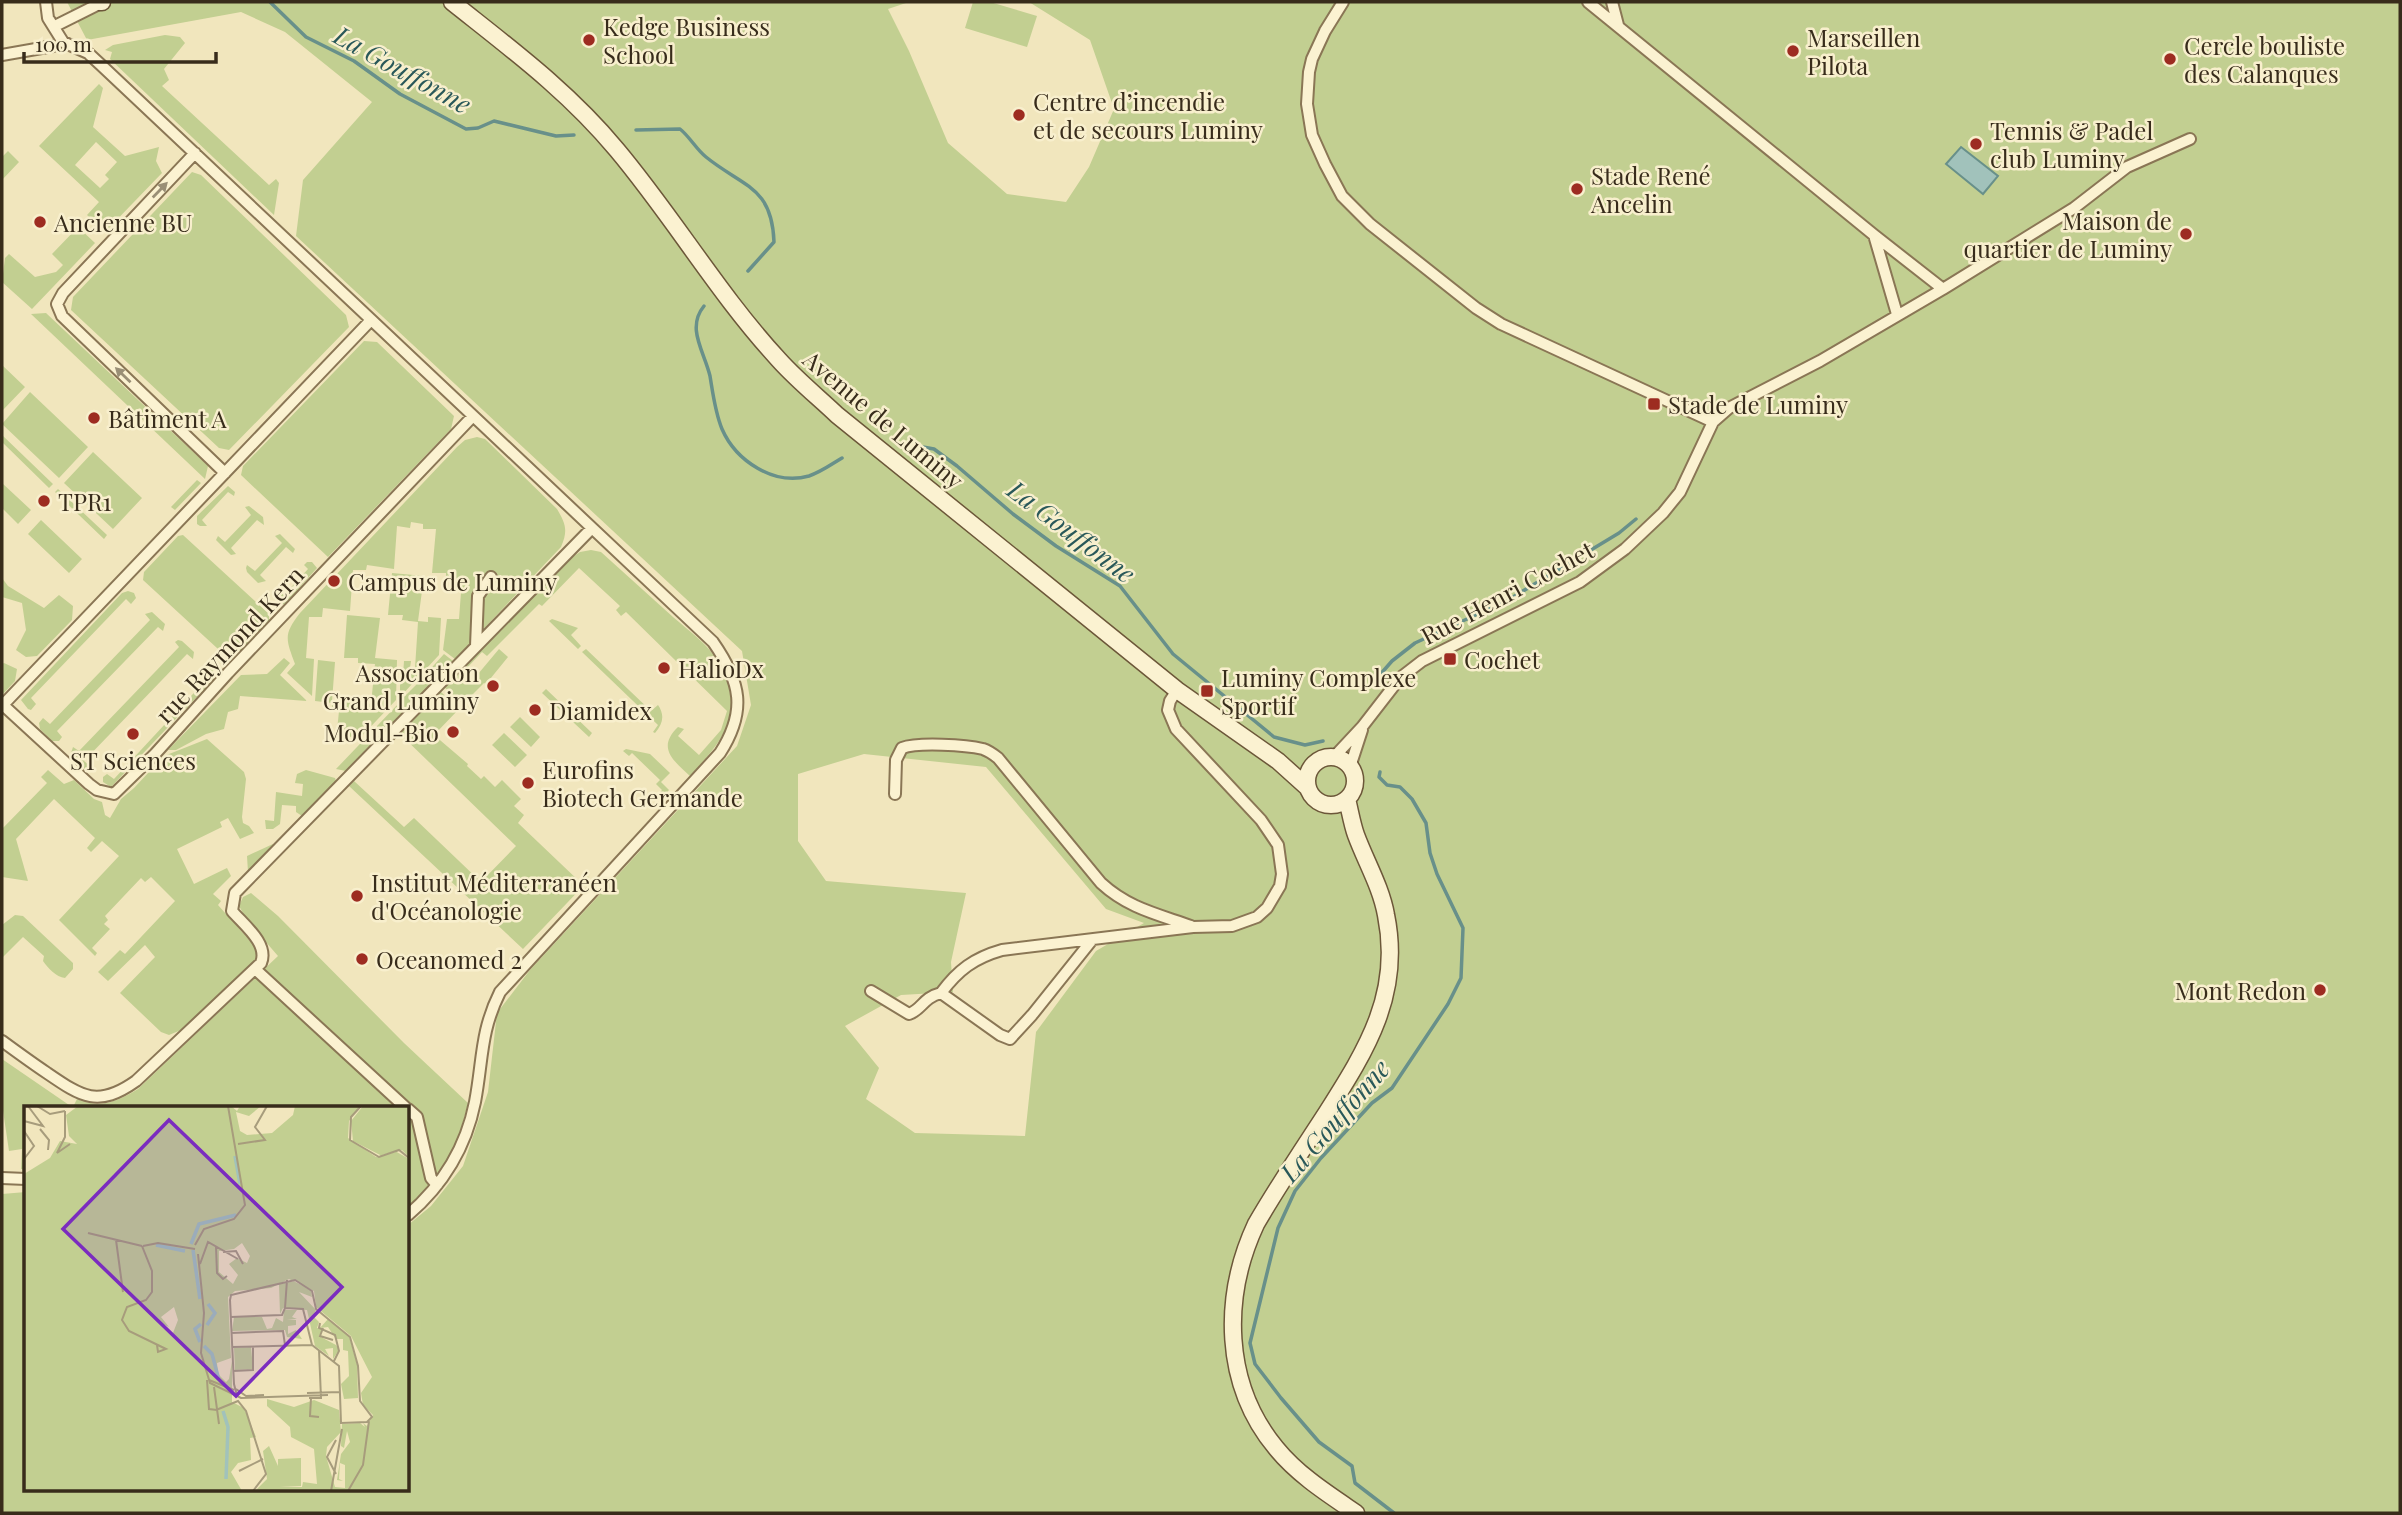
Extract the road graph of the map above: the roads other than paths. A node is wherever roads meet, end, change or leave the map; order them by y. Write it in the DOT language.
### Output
graph roads {
  1 [pos="46,2"];
  2 [pos="101,2"];
  3 [pos="452,2"];
  4 [pos="1343,2"];
  5 [pos="1588,2"];
  6 [pos="1612,2"];
  7 [pos="1618,25"];
  8 [pos="55,26"];
  9 [pos="53,46"];
  10 [pos="2,55"];
  11 [pos="2190,139"];
  12 [pos="195,153"];
  13 [pos="1874,235"];
  14 [pos="1943,289"];
  15 [pos="1897,314"];
  16 [pos="371,320"];
  17 [pos="473,416"];
  18 [pos="1713,422"];
  19 [pos="225,473"];
  20 [pos="591,529"];
  21 [pos="491,577"];
  22 [pos="476,646"];
  23 [pos="1177,690"];
  24 [pos="2,705"];
  25 [pos="1362,727"];
  26 [pos="1334,757"];
  27 [pos="1278,761"];
  28 [pos="1312,766"];
  29 [pos="1350,767"];
  30 [pos="1308,788"];
  31 [pos="895,794"];
  32 [pos="1347,799"];
  33 [pos="1330,805"];
  34 [pos="1356,835"];
  35 [pos="1193,927"];
  36 [pos="1092,940"];
  37 [pos="255,969"];
  38 [pos="871,991"];
  39 [pos="941,993"];
  40 [pos="2,1041"];
  41 [pos="405,1106"];
  42 [pos="410,1111"];
  43 [pos="2,1178"];
  44 [pos="24,1179"];
  45 [pos="438,1185"];
  46 [pos="410,1213"];
  47 [pos="1356,1513"];
  1 -- 8 [label="street"];
  2 -- 8 [label="street"];
  3 -- 23 [label="street, Avenue de Luminy"];
  4 -- 18 [label="street"];
  5 -- 7 [label="street"];
  6 -- 7 [label="street"];
  7 -- 13 [label="street"];
  8 -- 12 [label="street"];
  9 -- 10 [label="street"];
  11 -- 14 [label="street"];
  12 -- 16 [label="street"];
  19 -- 12 [label="street, one-way"];
  13 -- 14 [label="street"];
  13 -- 15 [label="street"];
  14 -- 15 [label="street"];
  15 -- 18 [label="street"];
  16 -- 17 [label="street"];
  16 -- 19 [label="street"];
  17 -- 20 [label="street"];
  17 -- 24 [label="street, rue Raymond Kern"];
  18 -- 25 [label="street, Rue Henri Cochet"];
  19 -- 24 [label="street"];
  20 -- 22 [label="street"];
  20 -- 45 [label="street"];
  21 -- 22 [label="street"];
  22 -- 37 [label="street"];
  23 -- 27 [label="street, Avenue de Luminy"];
  23 -- 35 [label="street"];
  25 -- 26 [label="street, Rue Henri Cochet"];
  25 -- 29 [label="street, Rue Henri Cochet"];
  26 -- 28 [label="street"];
  26 -- 29 [label="street"];
  27 -- 28 [label="street, Avenue de Luminy"];
  27 -- 30 [label="street, Avenue de Luminy"];
  28 -- 30 [label="street"];
  29 -- 32 [label="street"];
  30 -- 33 [label="street"];
  31 -- 35 [label="street"];
  32 -- 33 [label="street"];
  32 -- 34 [label="street"];
  33 -- 34 [label="street"];
  34 -- 47 [label="street"];
  35 -- 36 [label="street"];
  36 -- 39 [label="street"];
  36 -- 39 [label="street"];
  37 -- 40 [label="street"];
  37 -- 41 [label="street"];
  38 -- 39 [label="street"];
  42 -- 45 [label="street"];
  43 -- 44 [label="street"];
  45 -- 46 [label="street"];
}
